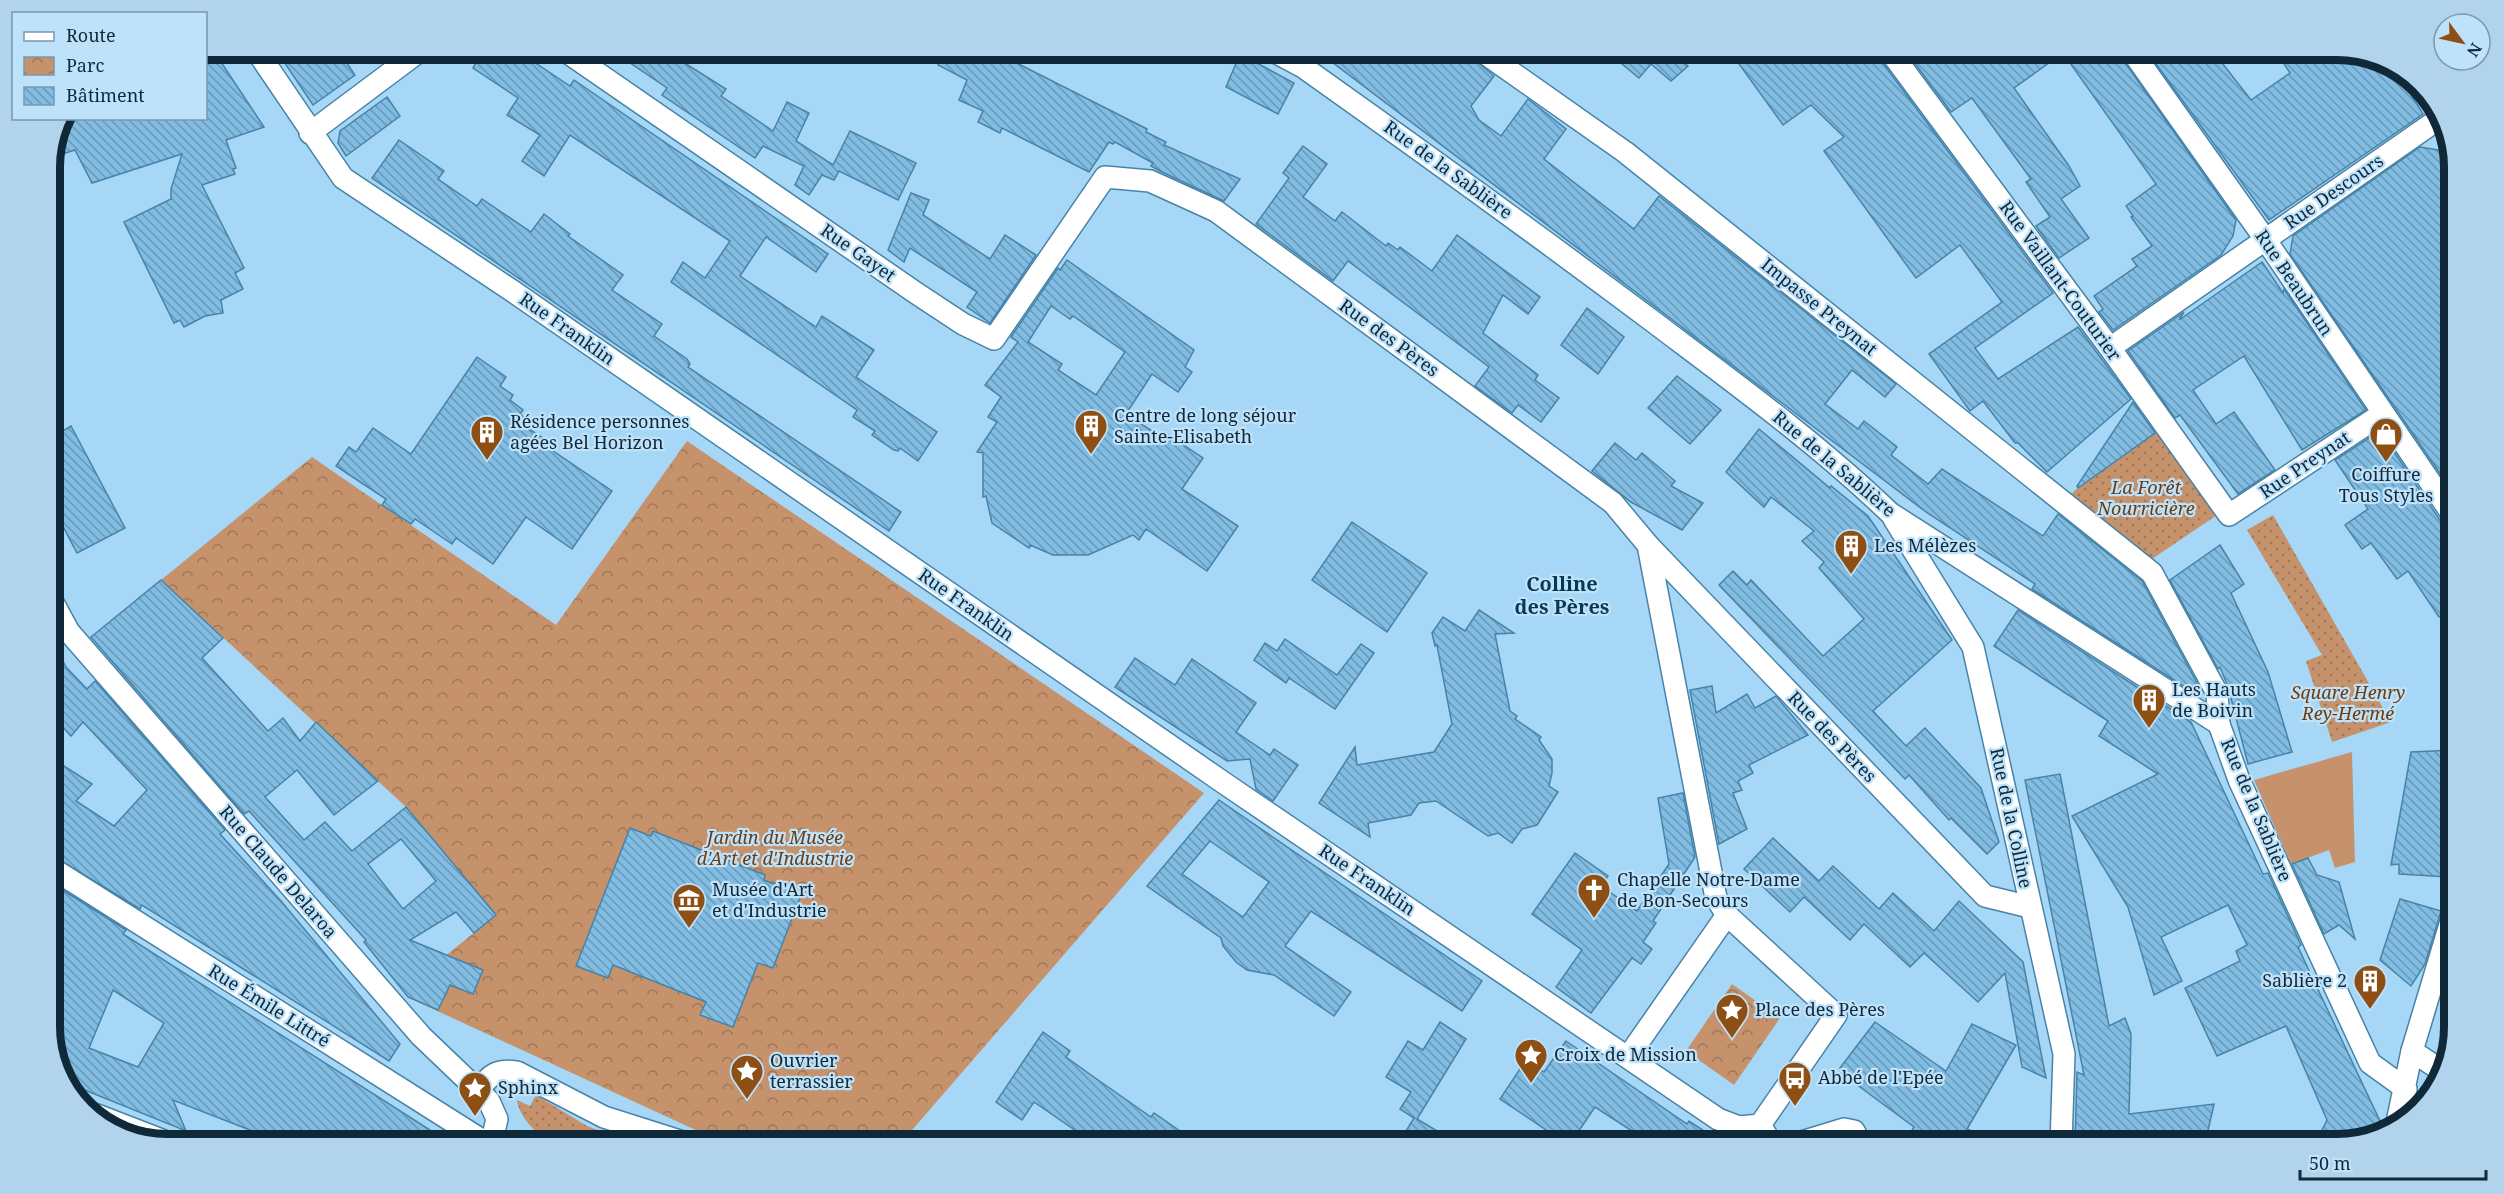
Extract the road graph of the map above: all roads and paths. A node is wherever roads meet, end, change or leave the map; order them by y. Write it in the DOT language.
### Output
graph roads {
  1 [pos="263,60"];
  2 [pos="409,60"];
  3 [pos="578,60"];
  4 [pos="1290,60"];
  5 [pos="1494,60"];
  6 [pos="1896,60"];
  7 [pos="2138,60"];
  8 [pos="2434,122"];
  9 [pos="310,133"];
  10 [pos="1106,177"];
  11 [pos="2265,239"];
  12 [pos="2109,348"];
  13 [pos="2382,414"];
  14 [pos="2444,500"];
  15 [pos="1890,513"];
  16 [pos="2229,515"];
  17 [pos="1648,545"];
  18 [pos="60,615"];
  19 [pos="2219,724"];
  20 [pos="60,873"];
  21 [pos="2030,907"];
  22 [pos="1726,915"];
  23 [pos="2444,944"];
  24 [pos="2412,1050"];
  25 [pos="1628,1057"];
  26 [pos="2436,1067"];
  27 [pos="2406,1089"];
  28 [pos="479,1091"];
  29 [pos="2400,1113"];
  30 [pos="1760,1125"];
  31 [pos="474,1134"];
  32 [pos="493,1134"];
  33 [pos="658,1134"];
  34 [pos="1766,1134"];
  35 [pos="1828,1134"];
  36 [pos="1856,1134"];
  37 [pos="2061,1134"];
  1 -- 9 [label="street, Rue Franklin"];
  2 -- 9 [label="street"];
  3 -- 10 [label="street, Rue Gayet"];
  4 -- 15 [label="street, Rue de la Sablière"];
  5 -- 19 [label="street, Impasse Preynat"];
  6 -- 12 [label="street, Rue Vaillant-Couturier"];
  7 -- 11 [label="street, Rue Beaubrun"];
  8 -- 11 [label="street, Rue Descours"];
  9 -- 25 [label="street, Rue Franklin"];
  10 -- 17 [label="street, Rue des Pères"];
  11 -- 12 [label="street, Rue Descours"];
  11 -- 13 [label="street, Rue Beaubrun"];
  12 -- 16 [label="street, Rue Vaillant-Couturier"];
  13 -- 14 [label="street, Rue Beaubrun"];
  13 -- 16 [label="street, Rue Preynat"];
  15 -- 19 [label="street, Rue de la Sablière"];
  15 -- 21 [label="street, Rue de la Colline"];
  17 -- 21 [label="street, Rue des Pères"];
  17 -- 22 [label="street, Rue des Pères"];
  18 -- 28 [label="street, Rue Claude Delaroa"];
  19 -- 27 [label="street, Rue de la Sablière"];
  20 -- 31 [label="street, Rue Émile Littré"];
  21 -- 37 [label="street, Rue de la Colline"];
  22 -- 25 [label="street"];
  22 -- 30 [label="street"];
  23 -- 24 [label="street"];
  24 -- 26 [label="street"];
  24 -- 27 [label="street"];
  25 -- 30 [label="street, Rue Franklin"];
  27 -- 29 [label="street"];
  28 -- 32 [label="street, Rue Claude Delaroa"];
  28 -- 33 [label="street"];
  30 -- 34 [label="street"];
  35 -- 36 [label="street"];
}
